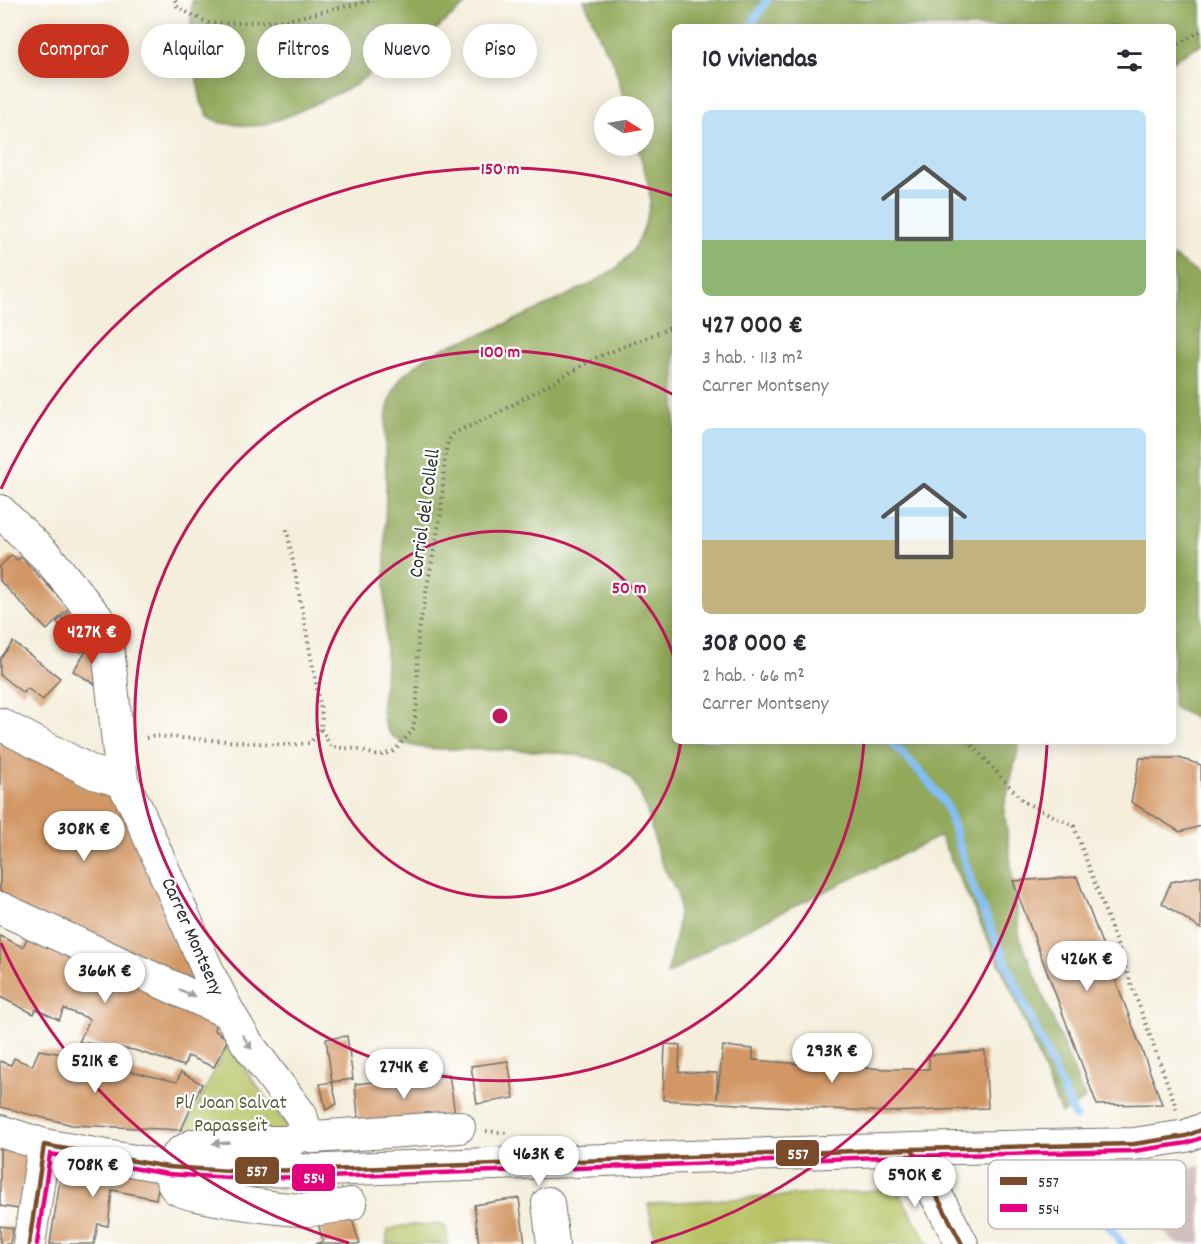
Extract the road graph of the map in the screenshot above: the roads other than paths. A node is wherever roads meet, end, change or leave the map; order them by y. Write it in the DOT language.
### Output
graph roads {
  1 [pos="0,511"];
  2 [pos="0,724"];
  3 [pos="122,780"];
  4 [pos="0,908"];
  5 [pos="229,1013"];
  6 [pos="459,1127"];
  7 [pos="0,1131"];
  8 [pos="303,1133"];
  9 [pos="1194,1133"];
  10 [pos="44,1145"];
  11 [pos="912,1149"];
  12 [pos="168,1167"];
  13 [pos="548,1203"];
  14 [pos="351,1204"];
  15 [pos="29,1244"];
  16 [pos="554,1244"];
  17 [pos="962,1244"];
  1 -- 3 [label="street, Carrer Montseny"];
  2 -- 3 [label="street"];
  3 -- 5 [label="street, Carrer Montseny"];
  4 -- 5 [label="street, one-way"];
  5 -- 8 [label="street, Carrer Montseny, one-way"];
  6 -- 8 [label="street"];
  7 -- 10 [label="street"];
  8 -- 12 [label="street, one-way"];
  9 -- 11 [label="street"];
  10 -- 12 [label="street"];
  10 -- 15 [label="street"];
  11 -- 12 [label="street"];
  11 -- 17 [label="street"];
  12 -- 14 [label="street"];
  13 -- 16 [label="street"];
}
